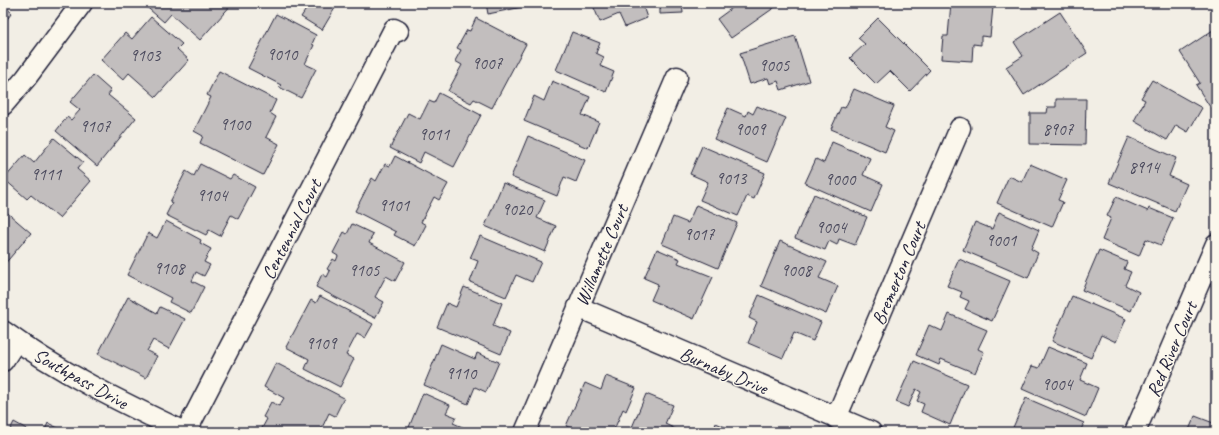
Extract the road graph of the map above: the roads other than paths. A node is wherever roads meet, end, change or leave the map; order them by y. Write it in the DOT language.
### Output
graph roads {
  1 [pos="82,3"];
  2 [pos="398,31"];
  3 [pos="677,77"];
  4 [pos="3,105"];
  5 [pos="960,128"];
  6 [pos="1216,244"];
  7 [pos="578,307"];
  8 [pos="10,336"];
  9 [pos="3,360"];
  10 [pos="836,418"];
  11 [pos="185,432"];
  12 [pos="525,432"];
  13 [pos="871,432"];
  14 [pos="1135,432"];
  1 -- 4 [label="street"];
  2 -- 11 [label="street, Centennial Court"];
  3 -- 7 [label="street, Willamette Court"];
  5 -- 10 [label="street, Bremerton Court"];
  6 -- 14 [label="street, Red River Court"];
  7 -- 10 [label="street, Burnaby Drive"];
  7 -- 12 [label="street, Willamette Court"];
  8 -- 9 [label="street"];
  8 -- 11 [label="street, Southpass Drive"];
  10 -- 13 [label="street, Burnaby Drive"];
}
